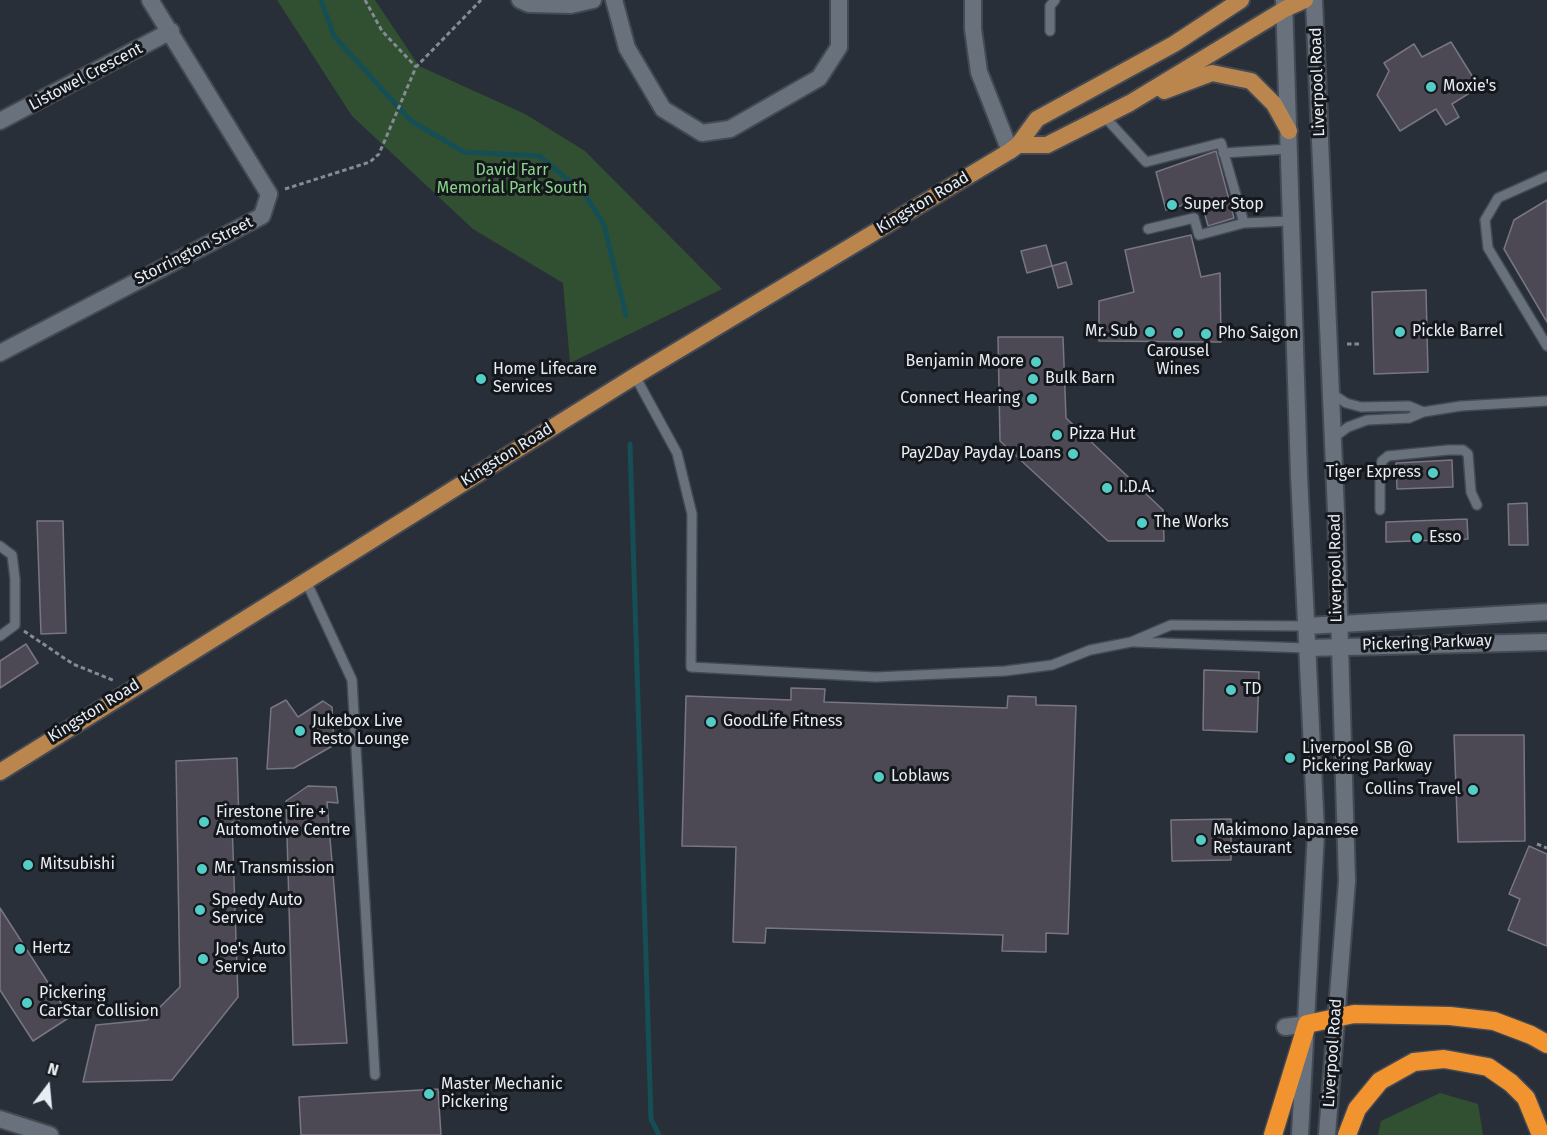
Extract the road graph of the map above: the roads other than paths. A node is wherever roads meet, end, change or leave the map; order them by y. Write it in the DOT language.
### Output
graph roads {
  1 [pos="150,0"];
  2 [pos="519,0"];
  3 [pos="593,0"];
  4 [pos="614,0"];
  5 [pos="840,0"];
  6 [pos="973,0"];
  7 [pos="1055,0"];
  8 [pos="1241,0"];
  9 [pos="1305,0"];
  10 [pos="1314,0"];
  11 [pos="1284,4"];
  12 [pos="171,31"];
  13 [pos="1050,31"];
  14 [pos="1130,103"];
  15 [pos="1104,116"];
  16 [pos="0,122"];
  17 [pos="1289,131"];
  18 [pos="1014,148"];
  19 [pos="1289,149"];
  20 [pos="1224,153"];
  21 [pos="1547,176"];
  22 [pos="1291,221"];
  23 [pos="1244,223"];
  24 [pos="1148,229"];
  25 [pos="1547,345"];
  26 [pos="0,353"];
  27 [pos="635,376"];
  28 [pos="1329,392"];
  29 [pos="1547,401"];
  30 [pos="1423,412"];
  31 [pos="1331,440"];
  32 [pos="1477,505"];
  33 [pos="1380,510"];
  34 [pos="0,546"];
  35 [pos="306,581"];
  36 [pos="1547,612"];
  37 [pos="1337,624"];
  38 [pos="1307,626"];
  39 [pos="0,636"];
  40 [pos="1131,642"];
  41 [pos="1547,642"];
  42 [pos="1339,646"];
  43 [pos="1306,648"];
  44 [pos="0,771"];
  45 [pos="1337,1017"];
  46 [pos="1307,1024"];
  47 [pos="1285,1027"];
  48 [pos="1547,1044"];
  49 [pos="375,1075"];
  50 [pos="0,1119"];
  51 [pos="50,1135"];
  52 [pos="1273,1135"];
  53 [pos="1300,1135"];
  54 [pos="1327,1135"];
  55 [pos="1347,1135"];
  56 [pos="1541,1135"];
  1 -- 12 [label="main road"];
  2 -- 3 [label="main road"];
  4 -- 5 [label="main road"];
  6 -- 18 [label="main road"];
  7 -- 13 [label="lane"];
  8 -- 18 [label="main road, Kingston Road"];
  9 -- 11 [label="main road"];
  10 -- 28 [label="main road, Liverpool Road"];
  11 -- 14 [label="main road"];
  11 -- 17 [label="main road, Liverpool Road"];
  12 -- 16 [label="main road, Listowel Crescent"];
  12 -- 26 [label="main road, Storrington Street"];
  14 -- 15 [label="main road"];
  14 -- 17 [label="main road"];
  15 -- 18 [label="main road"];
  15 -- 20 [label="lane"];
  17 -- 19 [label="main road, Liverpool Road"];
  18 -- 27 [label="main road, Kingston Road"];
  19 -- 20 [label="lane"];
  19 -- 22 [label="main road, Liverpool Road"];
  20 -- 23 [label="lane"];
  21 -- 25 [label="lane"];
  22 -- 23 [label="lane"];
  22 -- 38 [label="main road, Liverpool Road"];
  23 -- 24 [label="lane"];
  27 -- 35 [label="main road, Kingston Road"];
  27 -- 40 [label="lane"];
  28 -- 30 [label="lane"];
  28 -- 31 [label="main road, Liverpool Road"];
  29 -- 30 [label="lane"];
  30 -- 31 [label="lane"];
  31 -- 37 [label="main road, Liverpool Road"];
  32 -- 33 [label="lane"];
  34 -- 39 [label="lane"];
  35 -- 44 [label="main road, Kingston Road"];
  35 -- 49 [label="lane"];
  36 -- 37 [label="main road, Pickering Parkway"];
  37 -- 38 [label="main road, Pickering Parkway"];
  37 -- 42 [label="main road, Liverpool Road"];
  38 -- 40 [label="lane"];
  38 -- 43 [label="main road, Liverpool Road"];
  40 -- 43 [label="lane"];
  41 -- 42 [label="main road, Pickering Parkway"];
  42 -- 43 [label="main road, Pickering Parkway"];
  42 -- 45 [label="main road, Liverpool Road"];
  43 -- 46 [label="main road, Liverpool Road"];
  45 -- 46 [label="highway"];
  45 -- 48 [label="highway"];
  45 -- 54 [label="main road, Liverpool Road"];
  46 -- 47 [label="main road"];
  46 -- 52 [label="highway"];
  46 -- 53 [label="main road, Liverpool Road"];
  50 -- 51 [label="main road"];
  55 -- 56 [label="highway"];
}
